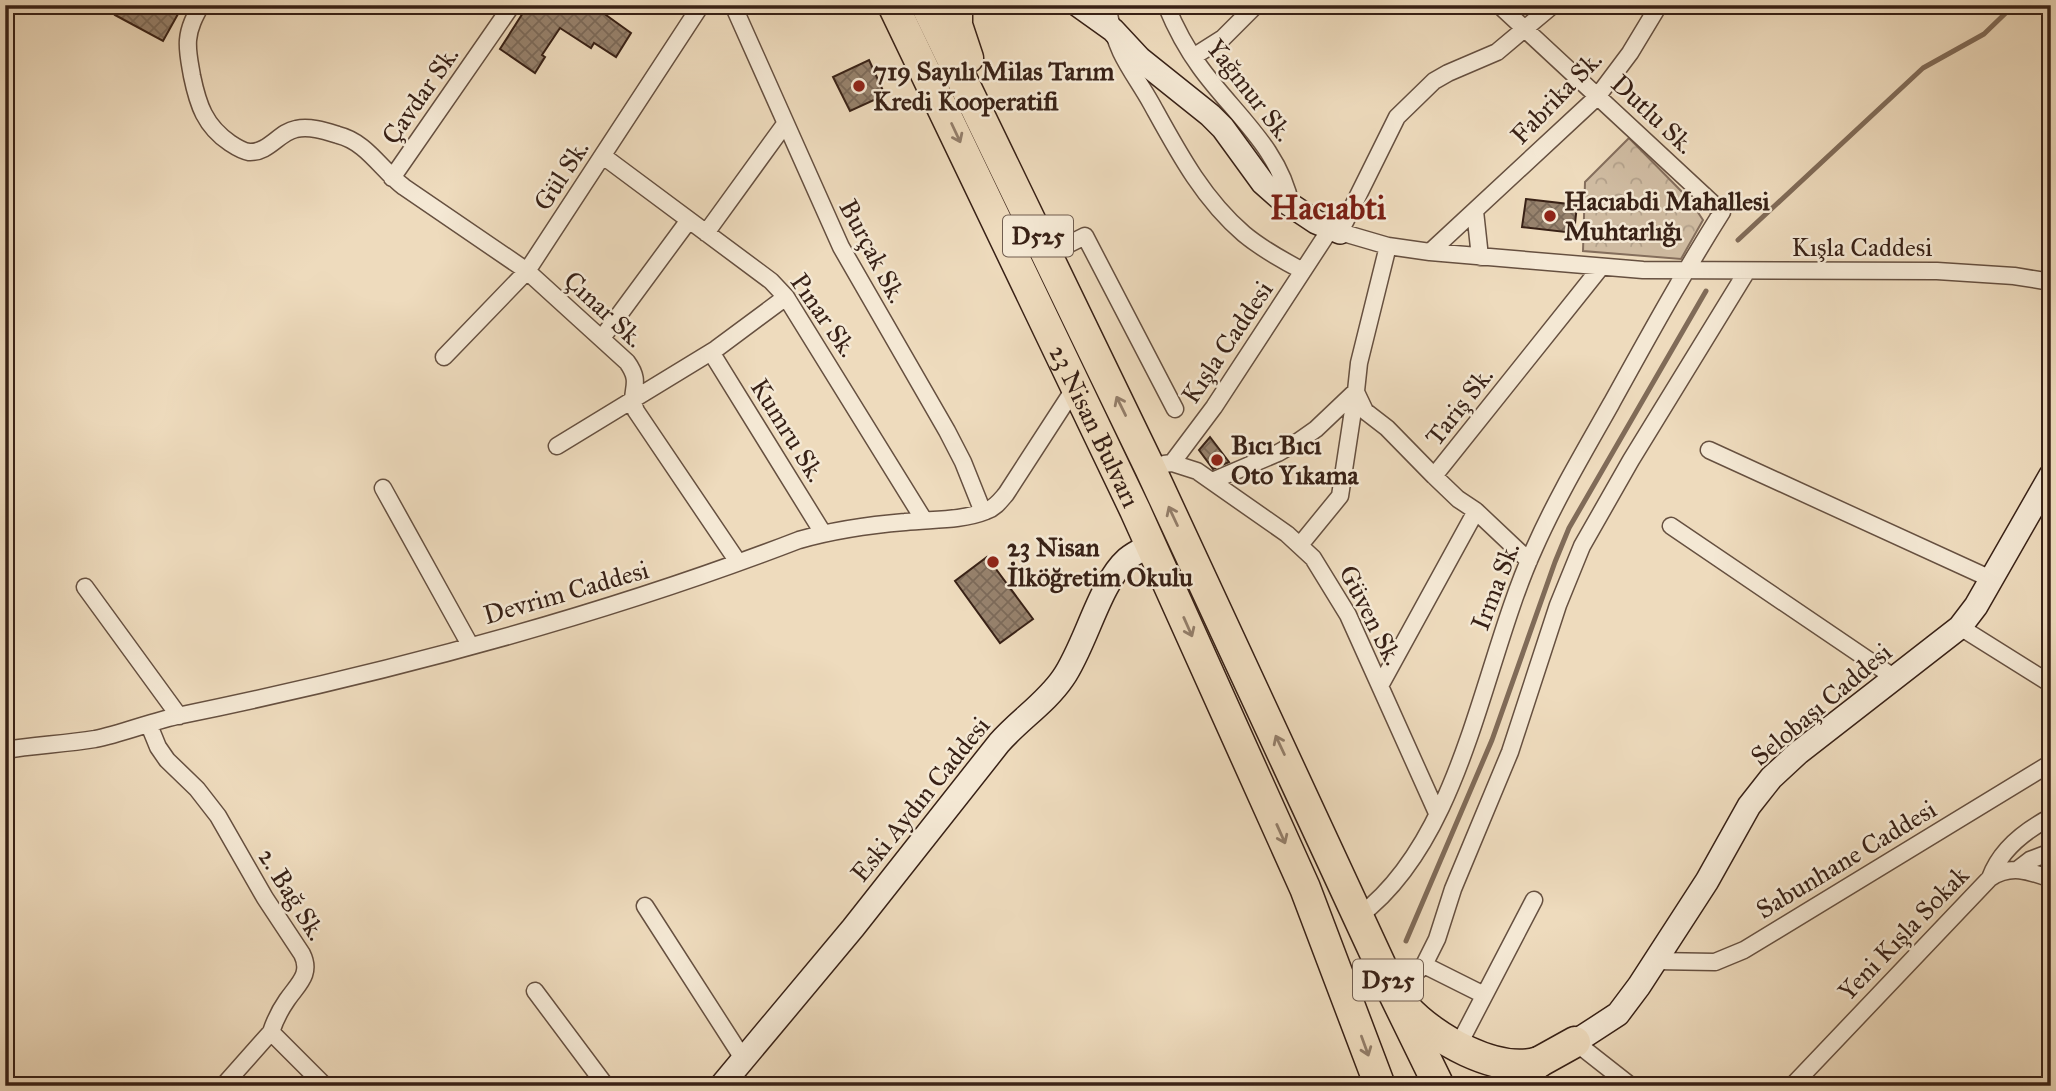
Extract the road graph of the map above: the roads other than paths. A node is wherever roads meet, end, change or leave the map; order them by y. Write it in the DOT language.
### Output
graph roads {
  1 [pos="201,5"];
  2 [pos="512,5"];
  3 [pos="701,5"];
  4 [pos="733,5"];
  5 [pos="893,5"];
  6 [pos="926,5"];
  7 [pos="957,5"];
  8 [pos="1079,5"];
  9 [pos="1107,5"];
  10 [pos="1166,5"];
  11 [pos="1256,5"];
  12 [pos="1499,5"];
  13 [pos="1553,5"];
  14 [pos="1659,5"];
  15 [pos="1524,29"];
  16 [pos="1112,30"];
  17 [pos="1193,57"];
  18 [pos="1597,97"];
  19 [pos="785,124"];
  20 [pos="603,156"];
  21 [pos="1007,171"];
  22 [pos="392,178"];
  23 [pos="1291,206"];
  24 [pos="1475,211"];
  25 [pos="689,220"];
  26 [pos="1336,230"];
  27 [pos="706,233"];
  28 [pos="1388,246"];
  29 [pos="1430,252"];
  30 [pos="1047,255"];
  31 [pos="1479,257"];
  32 [pos="1601,267"];
  33 [pos="527,271"];
  34 [pos="1303,271"];
  35 [pos="1684,271"];
  36 [pos="1747,271"];
  37 [pos="2051,282"];
  38 [pos="786,297"];
  39 [pos="602,338"];
  40 [pos="711,352"];
  41 [pos="444,357"];
  42 [pos="1076,386"];
  43 [pos="1356,391"];
  44 [pos="633,401"];
  45 [pos="1175,409"];
  46 [pos="557,446"];
  47 [pos="1709,450"];
  48 [pos="1161,465"];
  49 [pos="2051,475"];
  50 [pos="1434,476"];
  51 [pos="1212,481"];
  52 [pos="383,488"];
  53 [pos="1476,511"];
  54 [pos="983,512"];
  55 [pos="924,520"];
  56 [pos="1671,526"];
  57 [pos="823,533"];
  58 [pos="1151,545"];
  59 [pos="1300,545"];
  60 [pos="1529,561"];
  61 [pos="738,562"];
  62 [pos="1991,579"];
  63 [pos="85,587"];
  64 [pos="1961,627"];
  65 [pos="470,645"];
  66 [pos="1895,678"];
  67 [pos="2051,684"];
  68 [pos="1380,686"];
  69 [pos="179,716"];
  70 [pos="149,725"];
  71 [pos="5,750"];
  72 [pos="2051,763"];
  73 [pos="1437,813"];
  74 [pos="2051,817"];
  75 [pos="2051,852"];
  76 [pos="2017,870"];
  77 [pos="1990,877"];
  78 [pos="2051,879"];
  79 [pos="1534,901"];
  80 [pos="645,906"];
  81 [pos="1359,916"];
  82 [pos="1656,961"];
  83 [pos="1424,965"];
  84 [pos="535,991"];
  85 [pos="1394,994"];
  86 [pos="1484,995"];
  87 [pos="271,1032"];
  88 [pos="1575,1042"];
  89 [pos="1458,1046"];
  90 [pos="744,1060"];
  91 [pos="1540,1076"];
  92 [pos="319,1084"];
  93 [pos="223,1086"];
  94 [pos="606,1086"];
  95 [pos="722,1086"];
  96 [pos="1380,1086"];
  97 [pos="1439,1086"];
  98 [pos="1505,1086"];
  99 [pos="1631,1086"];
  100 [pos="1792,1086"];
  1 -- 22 [label="street, Çınar Sk."];
  2 -- 22 [label="street, Çavdar Sk."];
  3 -- 20 [label="street, Gül Sk."];
  4 -- 19 [label="street, Burçak Sk."];
  5 -- 42 [label="highway, 23 Nisan Bulvarı / D525, one-way"];
  6 -- 21 [label="highway, 23 Nisan Bulvarı / D525"];
  7 -- 21 [label="highway"];
  8 -- 16 [label="street"];
  9 -- 16 [label="street"];
  10 -- 17 [label="street, Yağmur Sk."];
  11 -- 17 [label="street"];
  12 -- 15 [label="street, Dutlu Sk."];
  13 -- 15 [label="street"];
  14 -- 18 [label="street, Fabrika Sk."];
  15 -- 18 [label="street, Dutlu Sk."];
  15 -- 26 [label="street"];
  16 -- 23 [label="street"];
  16 -- 34 [label="street"];
  17 -- 23 [label="street, Yağmur Sk."];
  18 -- 24 [label="street, Fabrika Sk."];
  18 -- 35 [label="street, Dutlu Sk."];
  19 -- 27 [label="street"];
  19 -- 54 [label="street, Burçak Sk."];
  20 -- 25 [label="street, Pınar Sk."];
  20 -- 33 [label="street, Gül Sk."];
  21 -- 30 [label="highway, 23 Nisan Bulvarı / D525"];
  22 -- 33 [label="street, Çınar Sk."];
  23 -- 26 [label="street"];
  24 -- 29 [label="street, Fabrika Sk."];
  24 -- 31 [label="street"];
  25 -- 27 [label="street, Pınar Sk."];
  25 -- 39 [label="street"];
  26 -- 28 [label="street, Kışla Caddesi"];
  26 -- 34 [label="street, Kışla Caddesi"];
  27 -- 38 [label="street, Pınar Sk."];
  28 -- 29 [label="street, Kışla Caddesi"];
  28 -- 43 [label="street"];
  29 -- 31 [label="street, Kışla Caddesi"];
  30 -- 45 [label="street"];
  48 -- 30 [label="highway, 23 Nisan Bulvarı / D525, one-way"];
  31 -- 32 [label="street, Kışla Caddesi"];
  32 -- 35 [label="street, Kışla Caddesi"];
  32 -- 50 [label="street, Tariş Sk."];
  33 -- 39 [label="street, Çınar Sk."];
  33 -- 41 [label="street, Gül Sk."];
  34 -- 48 [label="street, Kışla Caddesi"];
  35 -- 36 [label="street, Kışla Caddesi"];
  35 -- 60 [label="street, Irma Sk."];
  36 -- 37 [label="street, Kışla Caddesi"];
  36 -- 83 [label="street"];
  38 -- 40 [label="street"];
  38 -- 55 [label="street, Pınar Sk."];
  39 -- 44 [label="street, Çınar Sk."];
  40 -- 44 [label="street"];
  40 -- 57 [label="street, Kumru Sk."];
  42 -- 54 [label="street"];
  42 -- 58 [label="highway, 23 Nisan Bulvarı / D525"];
  43 -- 50 [label="street"];
  43 -- 51 [label="street"];
  43 -- 59 [label="street"];
  44 -- 46 [label="street"];
  44 -- 61 [label="street, Çınar Sk."];
  47 -- 62 [label="street"];
  48 -- 51 [label="street, Güven Sk."];
  81 -- 48 [label="highway, 23 Nisan Bulvarı / D525, one-way"];
  49 -- 62 [label="street, Selobaşı Caddesi"];
  50 -- 53 [label="street, Tariş Sk."];
  51 -- 59 [label="street, Güven Sk."];
  52 -- 65 [label="street"];
  53 -- 60 [label="street, Tariş Sk."];
  53 -- 68 [label="street"];
  54 -- 55 [label="street, Devrim Caddesi"];
  55 -- 57 [label="street, Devrim Caddesi"];
  56 -- 66 [label="street"];
  57 -- 61 [label="street, Devrim Caddesi"];
  58 -- 90 [label="street, Eski Aydın Caddesi"];
  58 -- 96 [label="highway, 23 Nisan Bulvarı / D525, one-way"];
  59 -- 68 [label="street, Güven Sk."];
  60 -- 73 [label="street, Irma Sk."];
  61 -- 65 [label="street, Devrim Caddesi"];
  62 -- 64 [label="street, Selobaşı Caddesi"];
  63 -- 69 [label="street"];
  64 -- 66 [label="street, Selobaşı Caddesi"];
  64 -- 67 [label="street"];
  65 -- 69 [label="street, Devrim Caddesi"];
  66 -- 82 [label="street, Selobaşı Caddesi"];
  68 -- 73 [label="street, Güven Sk."];
  69 -- 70 [label="street, Devrim Caddesi"];
  70 -- 71 [label="street, Devrim Caddesi"];
  70 -- 87 [label="street, 2. Bağ Sk."];
  72 -- 82 [label="street, Sabunhane Caddesi"];
  73 -- 81 [label="street, Irma Sk."];
  74 -- 77 [label="street, Yeni Kışla Sokak"];
  75 -- 76 [label="street"];
  76 -- 77 [label="street"];
  76 -- 78 [label="street"];
  77 -- 100 [label="street, Yeni Kışla Sokak"];
  79 -- 86 [label="street"];
  80 -- 90 [label="street"];
  81 -- 85 [label="highway, D525"];
  82 -- 88 [label="street, Selobaşı Caddesi"];
  83 -- 85 [label="street"];
  83 -- 86 [label="street"];
  84 -- 94 [label="street"];
  85 -- 89 [label="highway"];
  85 -- 97 [label="highway, D525"];
  86 -- 89 [label="street"];
  87 -- 92 [label="street"];
  87 -- 93 [label="street, 2. Bağ Sk."];
  88 -- 91 [label="highway"];
  88 -- 99 [label="street"];
  89 -- 91 [label="highway"];
  90 -- 95 [label="street, Eski Aydın Caddesi"];
  91 -- 98 [label="highway"];
}
